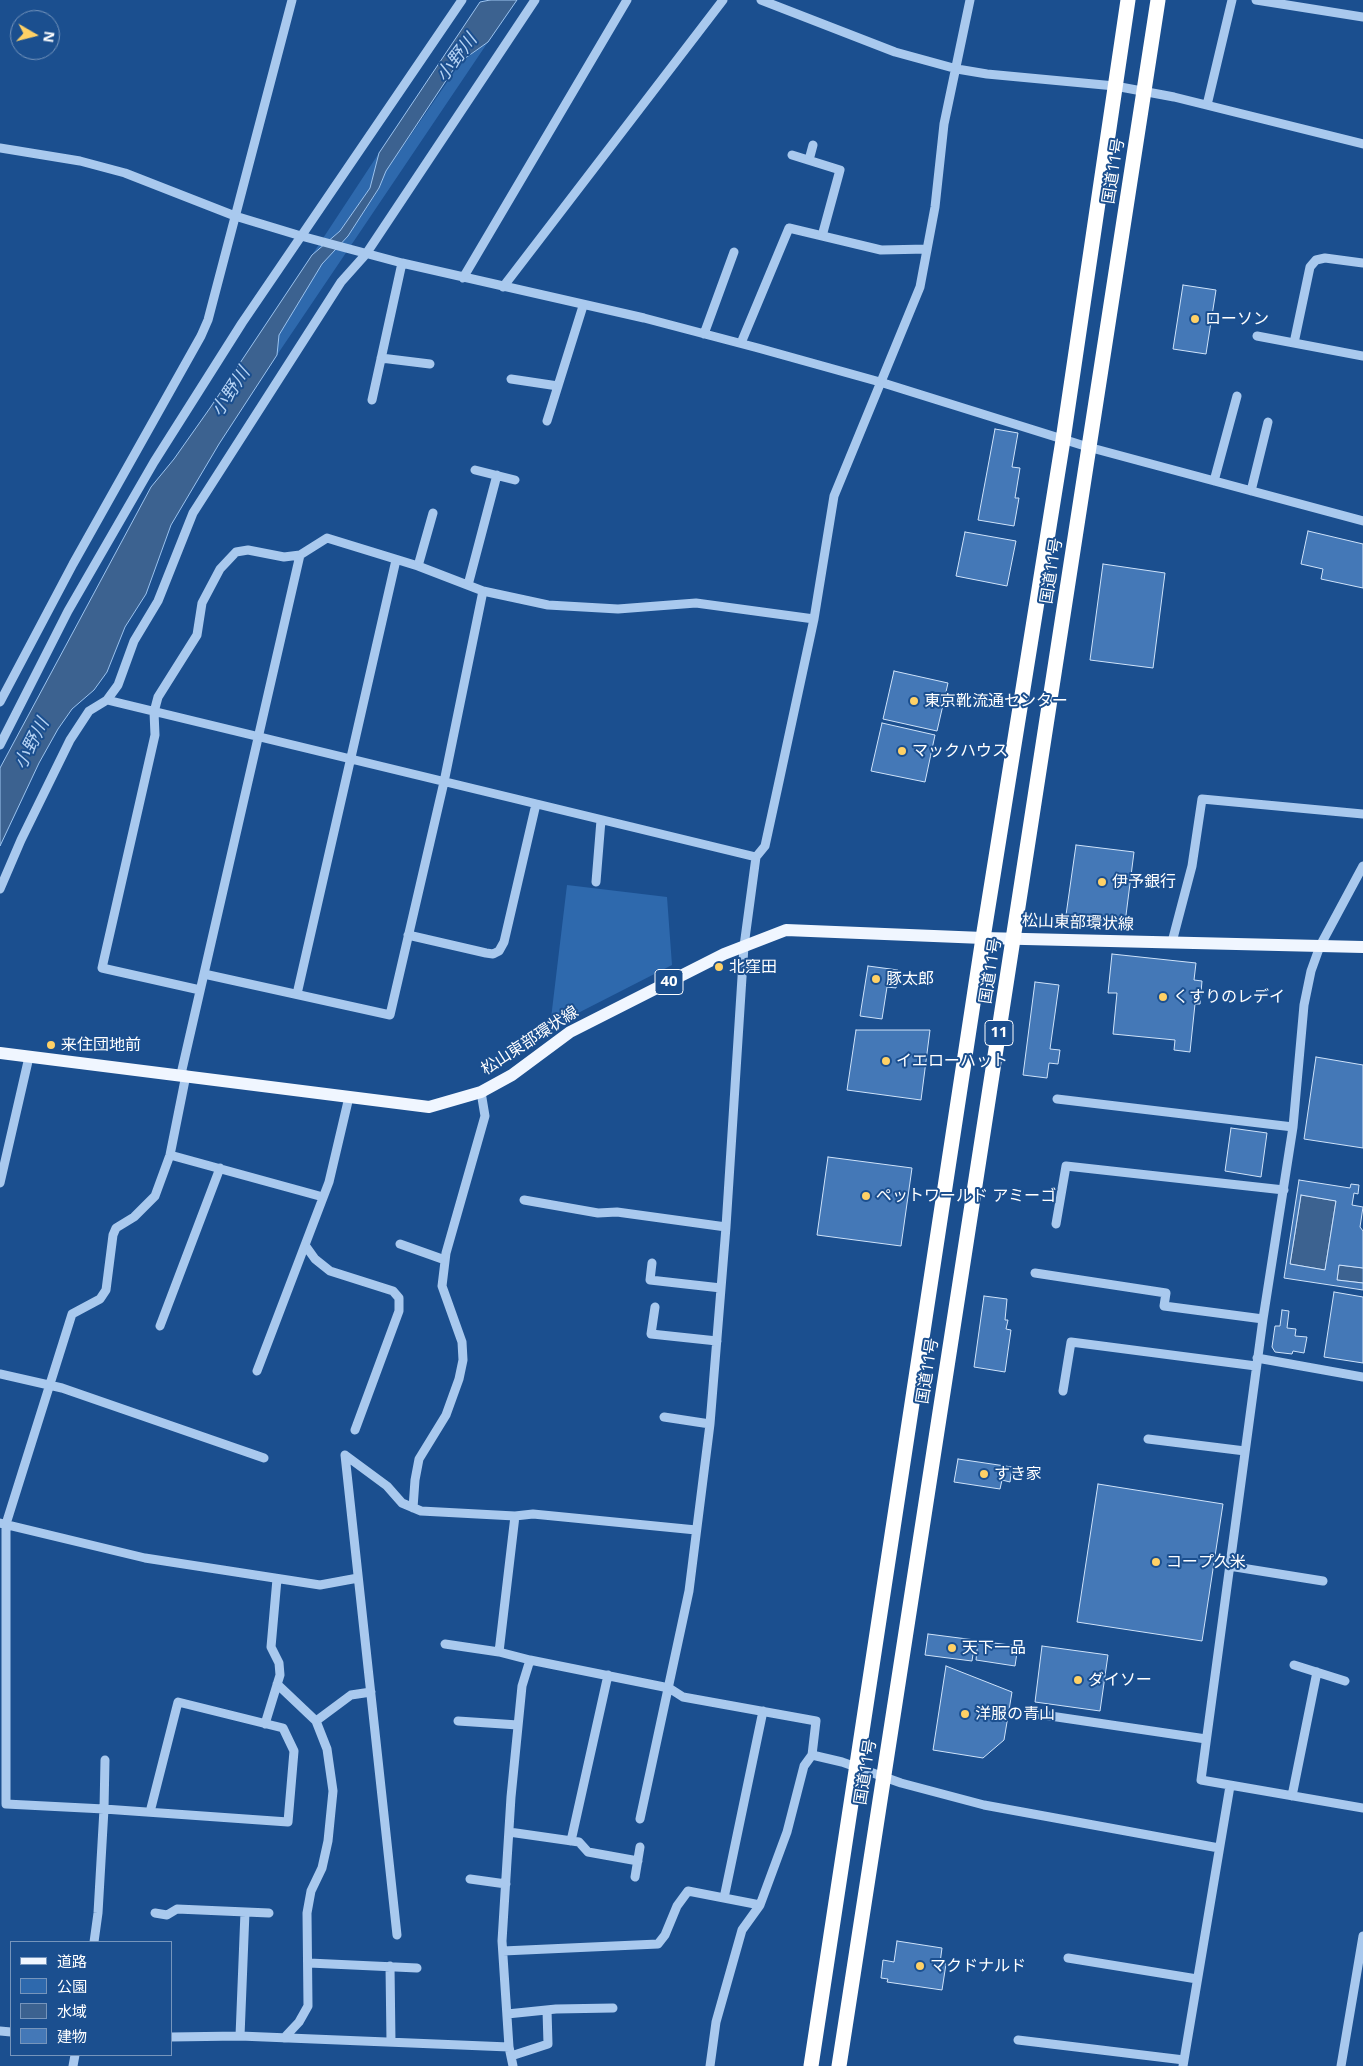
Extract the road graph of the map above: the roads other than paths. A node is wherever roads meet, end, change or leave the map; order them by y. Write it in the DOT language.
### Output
graph roads {
  1 [pos="292,0"];
  2 [pos="462,0"];
  3 [pos="536,0"];
  4 [pos="627,0"];
  5 [pos="723,0"];
  6 [pos="761,0"];
  7 [pos="970,0"];
  8 [pos="1128,0"];
  9 [pos="1158,0"];
  10 [pos="1232,0"];
  11 [pos="1256,0"];
  12 [pos="1363,17"];
  13 [pos="957,69"];
  14 [pos="1115,86"];
  15 [pos="1144,92"];
  16 [pos="1207,105"];
  17 [pos="813,144"];
  18 [pos="1362,144"];
  19 [pos="0,148"];
  20 [pos="792,155"];
  21 [pos="808,160"];
  22 [pos="235,216"];
  23 [pos="301,236"];
  24 [pos="822,236"];
  25 [pos="926,249"];
  26 [pos="734,252"];
  27 [pos="363,253"];
  28 [pos="402,263"];
  29 [pos="1363,263"];
  30 [pos="463,278"];
  31 [pos="503,287"];
  32 [pos="582,306"];
  33 [pos="704,334"];
  34 [pos="1257,336"];
  35 [pos="741,343"];
  36 [pos="1294,343"];
  37 [pos="1363,356"];
  38 [pos="381,358"];
  39 [pos="430,364"];
  40 [pos="511,379"];
  41 [pos="880,382"];
  42 [pos="558,386"];
  43 [pos="1237,396"];
  44 [pos="372,400"];
  45 [pos="547,421"];
  46 [pos="1268,422"];
  47 [pos="1064,440"];
  48 [pos="1088,447"];
  49 [pos="475,470"];
  50 [pos="497,475"];
  51 [pos="515,480"];
  52 [pos="1214,481"];
  53 [pos="1251,491"];
  54 [pos="433,514"];
  55 [pos="1363,521"];
  56 [pos="300,555"];
  57 [pos="396,560"];
  58 [pos="418,566"];
  59 [pos="468,585"];
  60 [pos="483,591"];
  61 [pos="814,619"];
  62 [pos="107,700"];
  63 [pos="0,702"];
  64 [pos="154,712"];
  65 [pos="258,737"];
  66 [pos="0,746"];
  67 [pos="351,759"];
  68 [pos="444,782"];
  69 [pos="536,804"];
  70 [pos="1363,814"];
  71 [pos="601,820"];
  72 [pos="756,857"];
  73 [pos="1363,866"];
  74 [pos="596,882"];
  75 [pos="0,889"];
  76 [pos="408,935"];
  77 [pos="983,938"];
  78 [pos="1014,938"];
  79 [pos="1172,942"];
  80 [pos="744,946"];
  81 [pos="1320,946"];
  82 [pos="1363,947"];
  83 [pos="204,974"];
  84 [pos="200,990"];
  85 [pos="297,994"];
  86 [pos="0,1053"];
  87 [pos="29,1057"];
  88 [pos="183,1075"];
  89 [pos="481,1092"];
  90 [pos="349,1096"];
  91 [pos="1057,1099"];
  92 [pos="1293,1127"];
  93 [pos="170,1155"];
  94 [pos="220,1168"];
  95 [pos="0,1183"];
  96 [pos="1284,1190"];
  97 [pos="323,1198"];
  98 [pos="524,1200"];
  99 [pos="1056,1224"];
  100 [pos="726,1226"];
  101 [pos="400,1244"];
  102 [pos="305,1245"];
  103 [pos="445,1260"];
  104 [pos="652,1263"];
  105 [pos="1034,1273"];
  106 [pos="721,1288"];
  107 [pos="655,1308"];
  108 [pos="1263,1319"];
  109 [pos="160,1326"];
  110 [pos="718,1341"];
  111 [pos="1257,1362"];
  112 [pos="257,1371"];
  113 [pos="0,1374"];
  114 [pos="1363,1377"];
  115 [pos="49,1385"];
  116 [pos="1063,1390"];
  117 [pos="664,1417"];
  118 [pos="710,1424"];
  119 [pos="355,1430"];
  120 [pos="1148,1439"];
  121 [pos="1245,1450"];
  122 [pos="264,1458"];
  123 [pos="413,1508"];
  124 [pos="515,1516"];
  125 [pos="3,1524"];
  126 [pos="696,1530"];
  127 [pos="1229,1566"];
  128 [pos="358,1578"];
  129 [pos="277,1579"];
  130 [pos="1323,1581"];
  131 [pos="445,1644"];
  132 [pos="499,1652"];
  133 [pos="530,1660"];
  134 [pos="1294,1665"];
  135 [pos="1317,1672"];
  136 [pos="608,1676"];
  137 [pos="1345,1680"];
  138 [pos="277,1684"];
  139 [pos="669,1688"];
  140 [pos="371,1692"];
  141 [pos="763,1711"];
  142 [pos="1030,1713"];
  143 [pos="316,1721"];
  144 [pos="458,1721"];
  145 [pos="265,1724"];
  146 [pos="518,1725"];
  147 [pos="1206,1738"];
  148 [pos="812,1755"];
  149 [pos="106,1760"];
  150 [pos="857,1767"];
  151 [pos="883,1776"];
  152 [pos="1230,1786"];
  153 [pos="1292,1796"];
  154 [pos="3,1804"];
  155 [pos="1363,1808"];
  156 [pos="104,1809"];
  157 [pos="150,1812"];
  158 [pos="640,1819"];
  159 [pos="509,1832"];
  160 [pos="571,1841"];
  161 [pos="640,1847"];
  162 [pos="1219,1848"];
  163 [pos="638,1860"];
  164 [pos="635,1877"];
  165 [pos="470,1879"];
  166 [pos="506,1884"];
  167 [pos="724,1898"];
  168 [pos="760,1905"];
  169 [pos="245,1912"];
  170 [pos="269,1912"];
  171 [pos="155,1913"];
  172 [pos="397,1935"];
  173 [pos="1363,1936"];
  174 [pos="94,1941"];
  175 [pos="503,1951"];
  176 [pos="1068,1958"];
  177 [pos="309,1963"];
  178 [pos="390,1966"];
  179 [pos="418,1968"];
  180 [pos="1198,1979"];
  181 [pos="613,2008"];
  182 [pos="547,2010"];
  183 [pos="507,2014"];
  184 [pos="240,2036"];
  185 [pos="172,2037"];
  186 [pos="284,2038"];
  187 [pos="1018,2040"];
  188 [pos="391,2042"];
  189 [pos="510,2051"];
  190 [pos="1183,2063"];
  191 [pos="513,2066"];
  192 [pos="710,2066"];
  193 [pos="811,2066"];
  194 [pos="839,2066"];
  195 [pos="1341,2066"];
  1 -- 22 [label="street"];
  2 -- 23 [label="street"];
  3 -- 27 [label="street"];
  4 -- 30 [label="street"];
  5 -- 31 [label="street"];
  6 -- 13 [label="street"];
  7 -- 13 [label="street"];
  8 -- 14 [label="highway, 国道11号 / 11"];
  9 -- 15 [label="highway, 国道11号 / 11"];
  10 -- 16 [label="street"];
  11 -- 12 [label="street"];
  13 -- 14 [label="street"];
  13 -- 25 [label="street"];
  14 -- 15 [label="street"];
  14 -- 47 [label="highway, 国道11号 / 11"];
  15 -- 16 [label="street"];
  15 -- 48 [label="highway, 国道11号 / 11"];
  16 -- 18 [label="street"];
  17 -- 21 [label="street"];
  19 -- 22 [label="street"];
  20 -- 21 [label="street"];
  21 -- 24 [label="street"];
  22 -- 23 [label="street"];
  22 -- 63 [label="street"];
  23 -- 27 [label="street"];
  23 -- 66 [label="street"];
  24 -- 25 [label="street"];
  24 -- 35 [label="street"];
  25 -- 41 [label="street"];
  26 -- 33 [label="street"];
  27 -- 28 [label="street"];
  27 -- 62 [label="street"];
  28 -- 30 [label="street"];
  28 -- 38 [label="street"];
  29 -- 36 [label="street"];
  30 -- 31 [label="street"];
  31 -- 32 [label="street"];
  32 -- 33 [label="street"];
  32 -- 42 [label="street"];
  33 -- 35 [label="street"];
  34 -- 36 [label="street"];
  35 -- 41 [label="street"];
  36 -- 37 [label="street"];
  38 -- 39 [label="street"];
  38 -- 44 [label="street"];
  40 -- 42 [label="street"];
  41 -- 47 [label="street"];
  41 -- 61 [label="street"];
  42 -- 45 [label="street"];
  43 -- 52 [label="street"];
  46 -- 53 [label="street"];
  47 -- 48 [label="street"];
  47 -- 77 [label="highway, 国道11号 / 11"];
  48 -- 52 [label="street"];
  48 -- 78 [label="highway, 国道11号 / 11"];
  49 -- 50 [label="street"];
  50 -- 51 [label="street"];
  50 -- 59 [label="street"];
  52 -- 53 [label="street"];
  53 -- 55 [label="street"];
  54 -- 58 [label="street"];
  56 -- 57 [label="street"];
  56 -- 64 [label="street"];
  56 -- 65 [label="street"];
  57 -- 58 [label="street"];
  57 -- 67 [label="street"];
  58 -- 59 [label="street"];
  59 -- 60 [label="street"];
  60 -- 61 [label="street"];
  60 -- 68 [label="street"];
  61 -- 72 [label="street"];
  62 -- 64 [label="street"];
  62 -- 75 [label="street"];
  64 -- 65 [label="street"];
  64 -- 84 [label="street"];
  65 -- 67 [label="street"];
  65 -- 83 [label="street"];
  67 -- 68 [label="street"];
  67 -- 85 [label="street"];
  68 -- 69 [label="street"];
  68 -- 76 [label="street"];
  69 -- 71 [label="street"];
  69 -- 76 [label="street"];
  70 -- 79 [label="street"];
  71 -- 72 [label="street"];
  71 -- 74 [label="street"];
  72 -- 80 [label="street"];
  73 -- 81 [label="street"];
  76 -- 85 [label="street"];
  77 -- 78 [label="main road, 松山東部環状線 / 40"];
  77 -- 80 [label="main road, 松山東部環状線 / 40"];
  77 -- 150 [label="highway, 国道11号 / 11"];
  78 -- 79 [label="main road, 松山東部環状線 / 40"];
  78 -- 151 [label="highway, 国道11号 / 11"];
  79 -- 81 [label="main road, 松山東部環状線 / 40"];
  80 -- 89 [label="main road, 松山東部環状線 / 40"];
  80 -- 100 [label="street"];
  81 -- 82 [label="main road, 松山東部環状線 / 40"];
  81 -- 92 [label="street"];
  83 -- 84 [label="street"];
  83 -- 85 [label="street"];
  84 -- 88 [label="street"];
  86 -- 87 [label="main road, 松山東部環状線 / 40"];
  87 -- 88 [label="main road, 松山東部環状線 / 40"];
  87 -- 95 [label="street"];
  88 -- 90 [label="main road, 松山東部環状線 / 40"];
  88 -- 93 [label="street"];
  89 -- 90 [label="main road, 松山東部環状線 / 40"];
  89 -- 103 [label="street"];
  90 -- 97 [label="street"];
  91 -- 92 [label="street"];
  92 -- 96 [label="street"];
  93 -- 94 [label="street"];
  93 -- 115 [label="street"];
  94 -- 97 [label="street"];
  94 -- 109 [label="street"];
  96 -- 99 [label="street"];
  96 -- 108 [label="street"];
  97 -- 102 [label="street"];
  98 -- 100 [label="street"];
  100 -- 106 [label="street"];
  101 -- 103 [label="street"];
  102 -- 112 [label="street"];
  102 -- 119 [label="street"];
  103 -- 123 [label="street"];
  104 -- 106 [label="street"];
  105 -- 108 [label="street"];
  106 -- 110 [label="street"];
  107 -- 110 [label="street"];
  108 -- 111 [label="street"];
  110 -- 118 [label="street"];
  111 -- 114 [label="street"];
  111 -- 116 [label="street"];
  111 -- 121 [label="street"];
  113 -- 115 [label="street"];
  115 -- 122 [label="street"];
  115 -- 125 [label="street"];
  117 -- 118 [label="street"];
  118 -- 126 [label="street"];
  120 -- 121 [label="street"];
  121 -- 127 [label="street"];
  123 -- 124 [label="street"];
  123 -- 128 [label="street"];
  124 -- 126 [label="street"];
  124 -- 132 [label="street"];
  125 -- 129 [label="street"];
  125 -- 154 [label="street"];
  126 -- 139 [label="street"];
  127 -- 130 [label="street"];
  127 -- 147 [label="street"];
  128 -- 129 [label="street"];
  128 -- 140 [label="street"];
  129 -- 138 [label="street"];
  131 -- 132 [label="street"];
  132 -- 133 [label="street"];
  133 -- 136 [label="street"];
  133 -- 146 [label="street"];
  134 -- 135 [label="street"];
  135 -- 137 [label="street"];
  135 -- 153 [label="street"];
  136 -- 139 [label="street"];
  136 -- 160 [label="street"];
  138 -- 143 [label="street"];
  138 -- 145 [label="street"];
  139 -- 141 [label="street"];
  139 -- 158 [label="street"];
  140 -- 143 [label="street"];
  140 -- 172 [label="street"];
  141 -- 148 [label="street"];
  141 -- 167 [label="street"];
  142 -- 147 [label="street"];
  143 -- 177 [label="street"];
  144 -- 146 [label="street"];
  145 -- 157 [label="street"];
  145 -- 157 [label="street"];
  146 -- 159 [label="street"];
  147 -- 152 [label="street"];
  148 -- 150 [label="street"];
  148 -- 168 [label="street"];
  149 -- 156 [label="street"];
  150 -- 151 [label="street"];
  150 -- 193 [label="highway, 国道11号 / 11"];
  151 -- 162 [label="street"];
  151 -- 194 [label="highway, 国道11号 / 11"];
  152 -- 153 [label="street"];
  152 -- 162 [label="street"];
  153 -- 155 [label="street"];
  154 -- 156 [label="street"];
  156 -- 157 [label="street"];
  156 -- 174 [label="street"];
  159 -- 160 [label="street"];
  159 -- 166 [label="street"];
  160 -- 163 [label="street"];
  161 -- 163 [label="street"];
  162 -- 180 [label="street"];
  163 -- 164 [label="street"];
  165 -- 166 [label="street"];
  166 -- 175 [label="street"];
  167 -- 168 [label="street"];
  167 -- 175 [label="street"];
  168 -- 192 [label="street"];
  169 -- 170 [label="street"];
  169 -- 171 [label="street"];
  169 -- 184 [label="street"];
  173 -- 195 [label="street"];
  175 -- 183 [label="street"];
  176 -- 180 [label="street"];
  177 -- 178 [label="street"];
  177 -- 186 [label="street"];
  178 -- 179 [label="street"];
  178 -- 188 [label="street"];
  180 -- 190 [label="street"];
  181 -- 182 [label="street"];
  182 -- 183 [label="street"];
  182 -- 189 [label="street"];
  183 -- 189 [label="street"];
  184 -- 185 [label="street"];
  184 -- 186 [label="street"];
  186 -- 188 [label="street"];
  187 -- 190 [label="street"];
  188 -- 189 [label="street"];
  189 -- 191 [label="street"];
}
